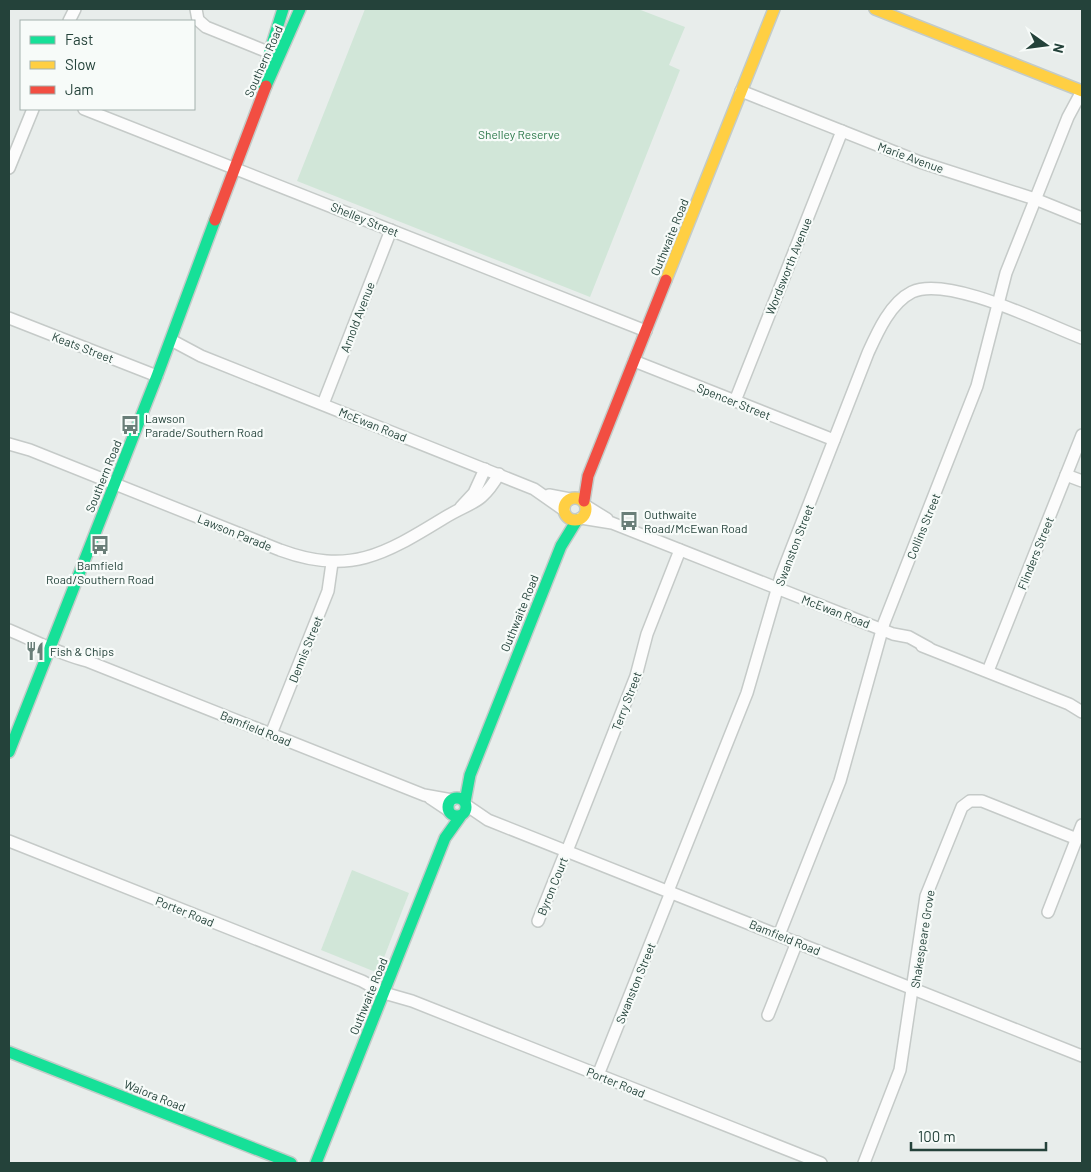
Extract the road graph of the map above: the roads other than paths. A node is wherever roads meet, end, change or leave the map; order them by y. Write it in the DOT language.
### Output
graph roads {
  1 [pos="196,9"];
  2 [pos="283,9"];
  3 [pos="300,9"];
  4 [pos="774,9"];
  5 [pos="875,9"];
  6 [pos="268,52"];
  7 [pos="1080,90"];
  8 [pos="741,91"];
  9 [pos="32,110"];
  10 [pos="87,110"];
  11 [pos="250,124"];
  12 [pos="842,131"];
  13 [pos="12,149"];
  14 [pos="234,167"];
  15 [pos="9,168"];
  16 [pos="1035,199"];
  17 [pos="1082,218"];
  18 [pos="391,230"];
  19 [pos="996,304"];
  20 [pos="9,318"];
  21 [pos="646,330"];
  22 [pos="1082,338"];
  23 [pos="170,344"];
  24 [pos="634,361"];
  25 [pos="157,376"];
  26 [pos="735,401"];
  27 [pos="323,404"];
  28 [pos="1082,435"];
  29 [pos="834,440"];
  30 [pos="9,444"];
  31 [pos="485,469"];
  32 [pos="499,474"];
  33 [pos="1066,475"];
  34 [pos="1082,481"];
  35 [pos="115,485"];
  36 [pos="575,508"];
  37 [pos="460,509"];
  38 [pos="680,550"];
  39 [pos="332,563"];
  40 [pos="777,588"];
  41 [pos="9,630"];
  42 [pos="888,632"];
  43 [pos="50,647"];
  44 [pos="988,671"];
  45 [pos="1069,704"];
  46 [pos="1082,705"];
  47 [pos="1082,712"];
  48 [pos="271,734"];
  49 [pos="9,752"];
  50 [pos="457,807"];
  51 [pos="1082,825"];
  52 [pos="1077,839"];
  53 [pos="9,840"];
  54 [pos="566,851"];
  55 [pos="670,892"];
  56 [pos="1048,912"];
  57 [pos="538,921"];
  58 [pos="779,935"];
  59 [pos="797,942"];
  60 [pos="914,988"];
  61 [pos="385,990"];
  62 [pos="768,1015"];
  63 [pos="9,1052"];
  64 [pos="1082,1056"];
  65 [pos="598,1074"];
  66 [pos="291,1163"];
  67 [pos="316,1163"];
  68 [pos="821,1163"];
  69 [pos="864,1163"];
  1 -- 6 [label="street"];
  2 -- 6 [label="main road, Southern Road"];
  3 -- 11 [label="main road, Southern Road"];
  4 -- 8 [label="main road, Outhwaite Road"];
  5 -- 7 [label="main road"];
  6 -- 11 [label="main road, Southern Road"];
  7 -- 16 [label="street, Collins Street"];
  8 -- 12 [label="street, Marie Avenue"];
  8 -- 21 [label="main road, Outhwaite Road"];
  9 -- 13 [label="street"];
  10 -- 14 [label="street, Shelley Street"];
  11 -- 14 [label="main road, Southern Road"];
  12 -- 16 [label="street, Marie Avenue"];
  12 -- 26 [label="street, Wordsworth Avenue"];
  13 -- 15 [label="street"];
  14 -- 18 [label="street, Shelley Street"];
  14 -- 23 [label="main road, Southern Road"];
  16 -- 17 [label="street, Marie Avenue"];
  16 -- 19 [label="street, Collins Street"];
  18 -- 21 [label="street, Shelley Street"];
  18 -- 27 [label="street, Arnold Avenue"];
  19 -- 22 [label="street, Swanston Street"];
  19 -- 29 [label="street, Swanston Street"];
  19 -- 42 [label="street, Collins Street"];
  20 -- 25 [label="street, Keats Street"];
  21 -- 24 [label="main road, Outhwaite Road"];
  23 -- 25 [label="main road, Southern Road"];
  23 -- 27 [label="street, McEwan Road"];
  24 -- 26 [label="street, Spencer Street"];
  24 -- 36 [label="main road, Outhwaite Road"];
  25 -- 35 [label="main road, Southern Road"];
  26 -- 29 [label="street, Spencer Street"];
  27 -- 31 [label="street, McEwan Road"];
  28 -- 33 [label="street, Flinders Street"];
  29 -- 40 [label="street, Swanston Street"];
  30 -- 35 [label="street, Lawson Parade"];
  31 -- 32 [label="street, McEwan Road"];
  31 -- 37 [label="street, Lawson Parade"];
  32 -- 36 [label="street, McEwan Road"];
  32 -- 37 [label="street, Lawson Parade"];
  33 -- 34 [label="street"];
  33 -- 44 [label="street, Flinders Street"];
  35 -- 39 [label="street, Lawson Parade"];
  35 -- 43 [label="main road, Southern Road"];
  36 -- 38 [label="street, McEwan Road"];
  36 -- 50 [label="main road, Outhwaite Road"];
  37 -- 39 [label="street, Lawson Parade"];
  38 -- 40 [label="street, McEwan Road"];
  38 -- 54 [label="street, Terry Street"];
  39 -- 48 [label="street, Dennis Street"];
  40 -- 42 [label="street, McEwan Road"];
  40 -- 55 [label="street, Swanston Street"];
  41 -- 43 [label="street, Bamfield Road"];
  42 -- 44 [label="street, McEwan Road"];
  42 -- 58 [label="street, Collins Street"];
  43 -- 48 [label="street, Bamfield Road"];
  43 -- 49 [label="main road, Southern Road"];
  44 -- 45 [label="street, McEwan Road"];
  45 -- 46 [label="street, McEwan Road"];
  45 -- 47 [label="street, McEwan Road"];
  48 -- 50 [label="street, Bamfield Road"];
  50 -- 54 [label="street, Bamfield Road"];
  50 -- 61 [label="main road, Outhwaite Road"];
  51 -- 52 [label="street"];
  52 -- 56 [label="street"];
  52 -- 60 [label="street, Shakespeare Grove"];
  53 -- 61 [label="street, Porter Road"];
  54 -- 55 [label="street, Bamfield Road"];
  54 -- 57 [label="street, Byron Court"];
  55 -- 58 [label="street, Bamfield Road"];
  55 -- 65 [label="street, Swanston Street"];
  58 -- 59 [label="street, Bamfield Road"];
  59 -- 60 [label="street, Bamfield Road"];
  59 -- 62 [label="street"];
  60 -- 64 [label="street, Bamfield Road"];
  60 -- 69 [label="street, Shakespeare Grove"];
  61 -- 65 [label="street, Porter Road"];
  61 -- 67 [label="main road, Outhwaite Road"];
  63 -- 66 [label="main road, Waiora Road"];
  65 -- 68 [label="street, Porter Road"];
}
